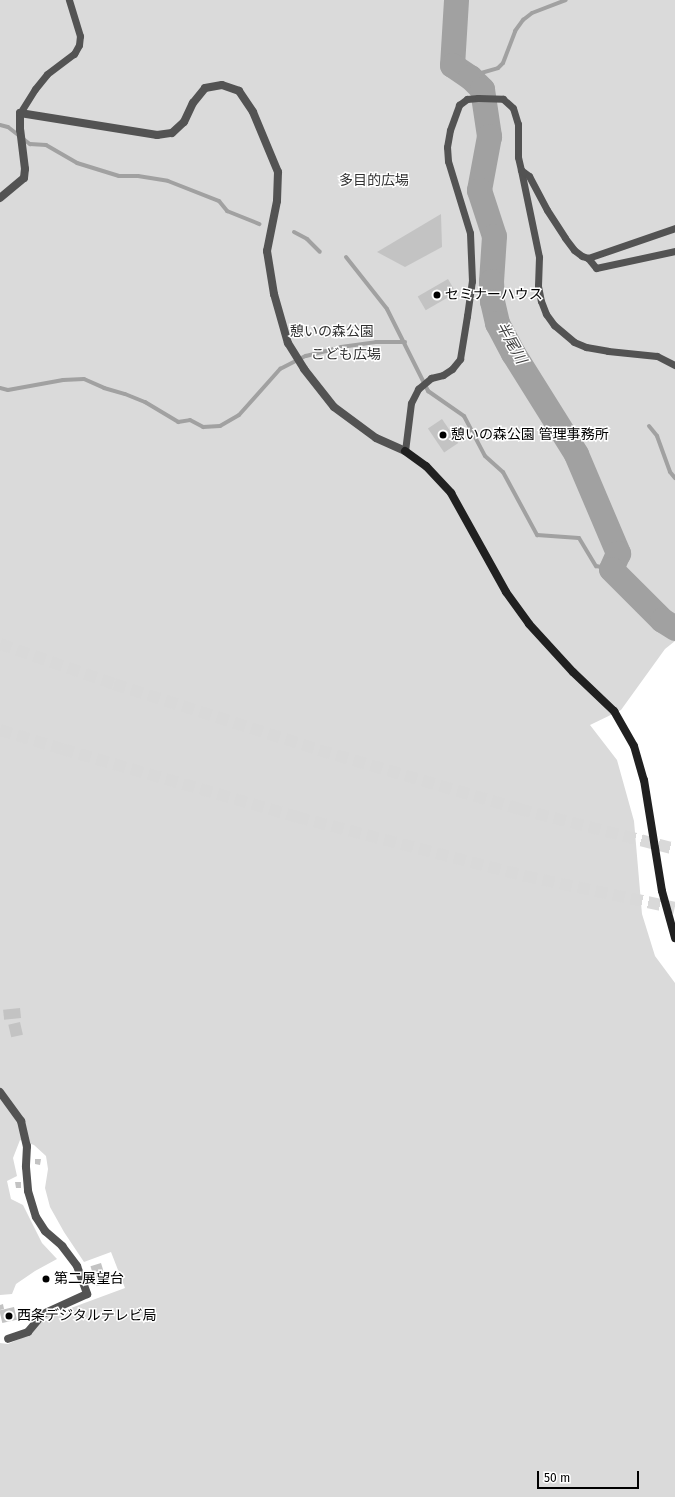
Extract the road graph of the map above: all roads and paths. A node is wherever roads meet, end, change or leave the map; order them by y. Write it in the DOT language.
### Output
graph roads {
  1 [pos="69,0"];
  2 [pos="20,113"];
  3 [pos="521,170"];
  4 [pos="0,198"];
  5 [pos="675,228"];
  6 [pos="675,251"];
  7 [pos="588,258"];
  8 [pos="675,365"];
  9 [pos="405,451"];
  10 [pos="675,938"];
  11 [pos="0,1092"];
  12 [pos="8,1339"];
  1 -- 2 [label="lane"];
  2 -- 4 [label="street"];
  2 -- 9 [label="street"];
  3 -- 7 [label="lane"];
  3 -- 8 [label="lane"];
  3 -- 9 [label="lane"];
  5 -- 7 [label="lane"];
  6 -- 7 [label="lane"];
  9 -- 10 [label="street"];
  11 -- 12 [label="street"];
}
